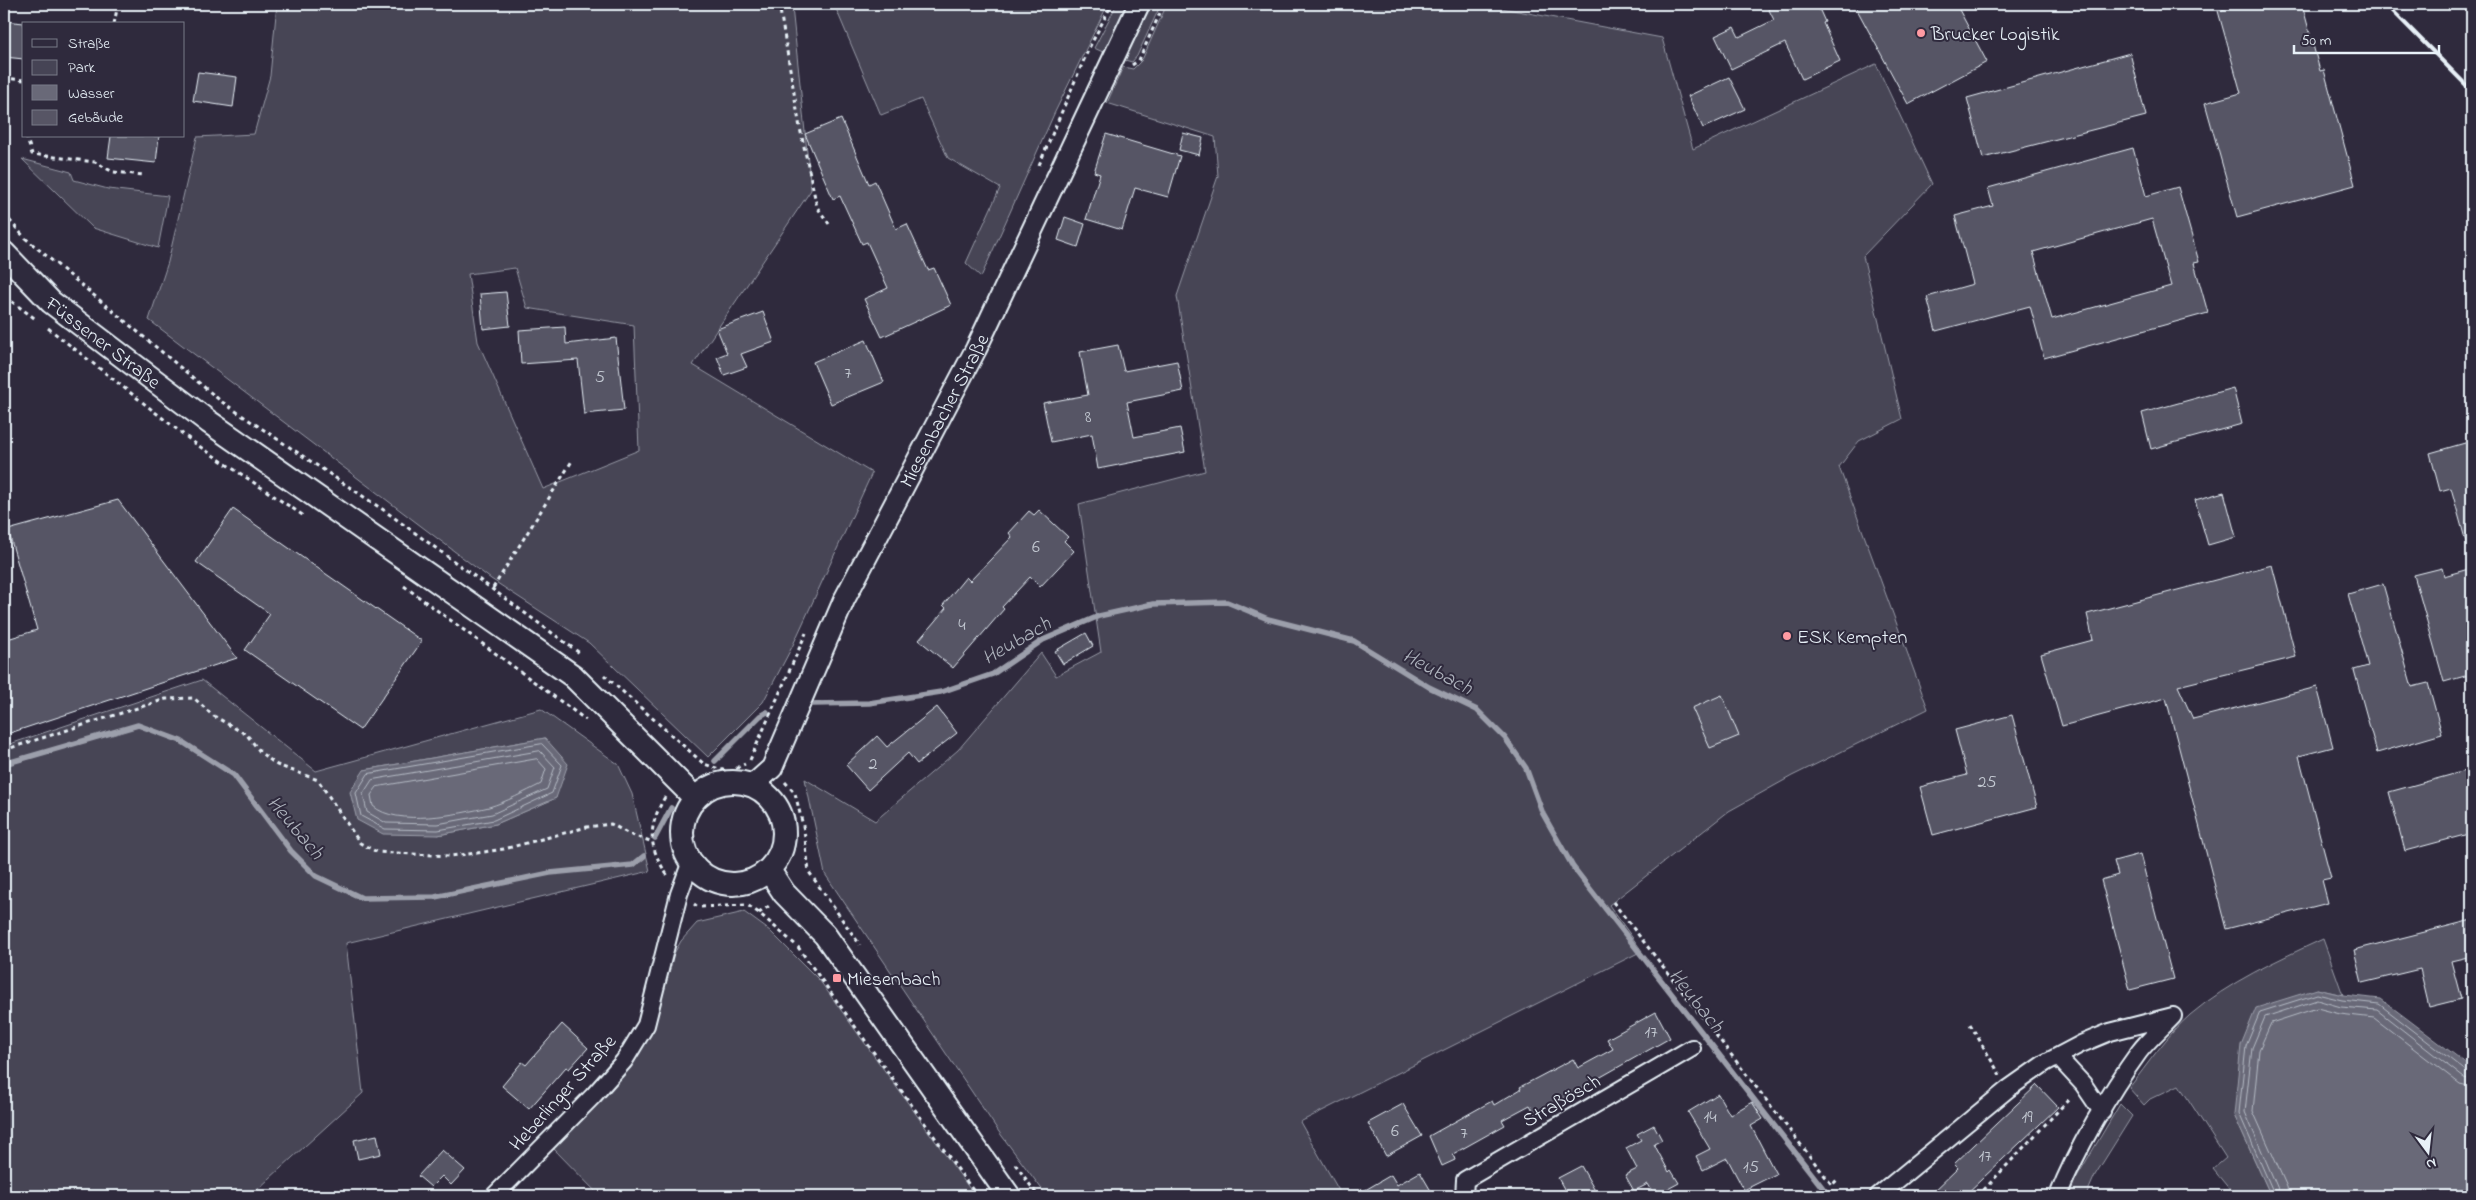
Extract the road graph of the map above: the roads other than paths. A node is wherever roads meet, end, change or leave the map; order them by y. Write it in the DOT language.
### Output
graph roads {
  1 [pos="1139,4"];
  2 [pos="4,253"];
  3 [pos="752,786"];
  4 [pos="695,798"];
  5 [pos="690,864"];
  6 [pos="769,870"];
  7 [pos="1692,1048"];
  8 [pos="2058,1057"];
  9 [pos="2102,1112"];
  10 [pos="494,1196"];
  11 [pos="1008,1196"];
  12 [pos="1464,1196"];
  13 [pos="1878,1196"];
  14 [pos="2058,1196"];
  1 -- 3 [label="street, Miesenbacher Straße"];
  2 -- 4 [label="main road, Füssener Straße"];
  3 -- 4 [label="main road"];
  3 -- 6 [label="main road"];
  4 -- 5 [label="main road"];
  5 -- 6 [label="main road"];
  5 -- 10 [label="street, Heberlinger Straße"];
  6 -- 11 [label="main road"];
  7 -- 12 [label="street, Straßösch"];
  8 -- 9 [label="street"];
  8 -- 9 [label="street"];
  8 -- 13 [label="street"];
  9 -- 14 [label="street"];
}
